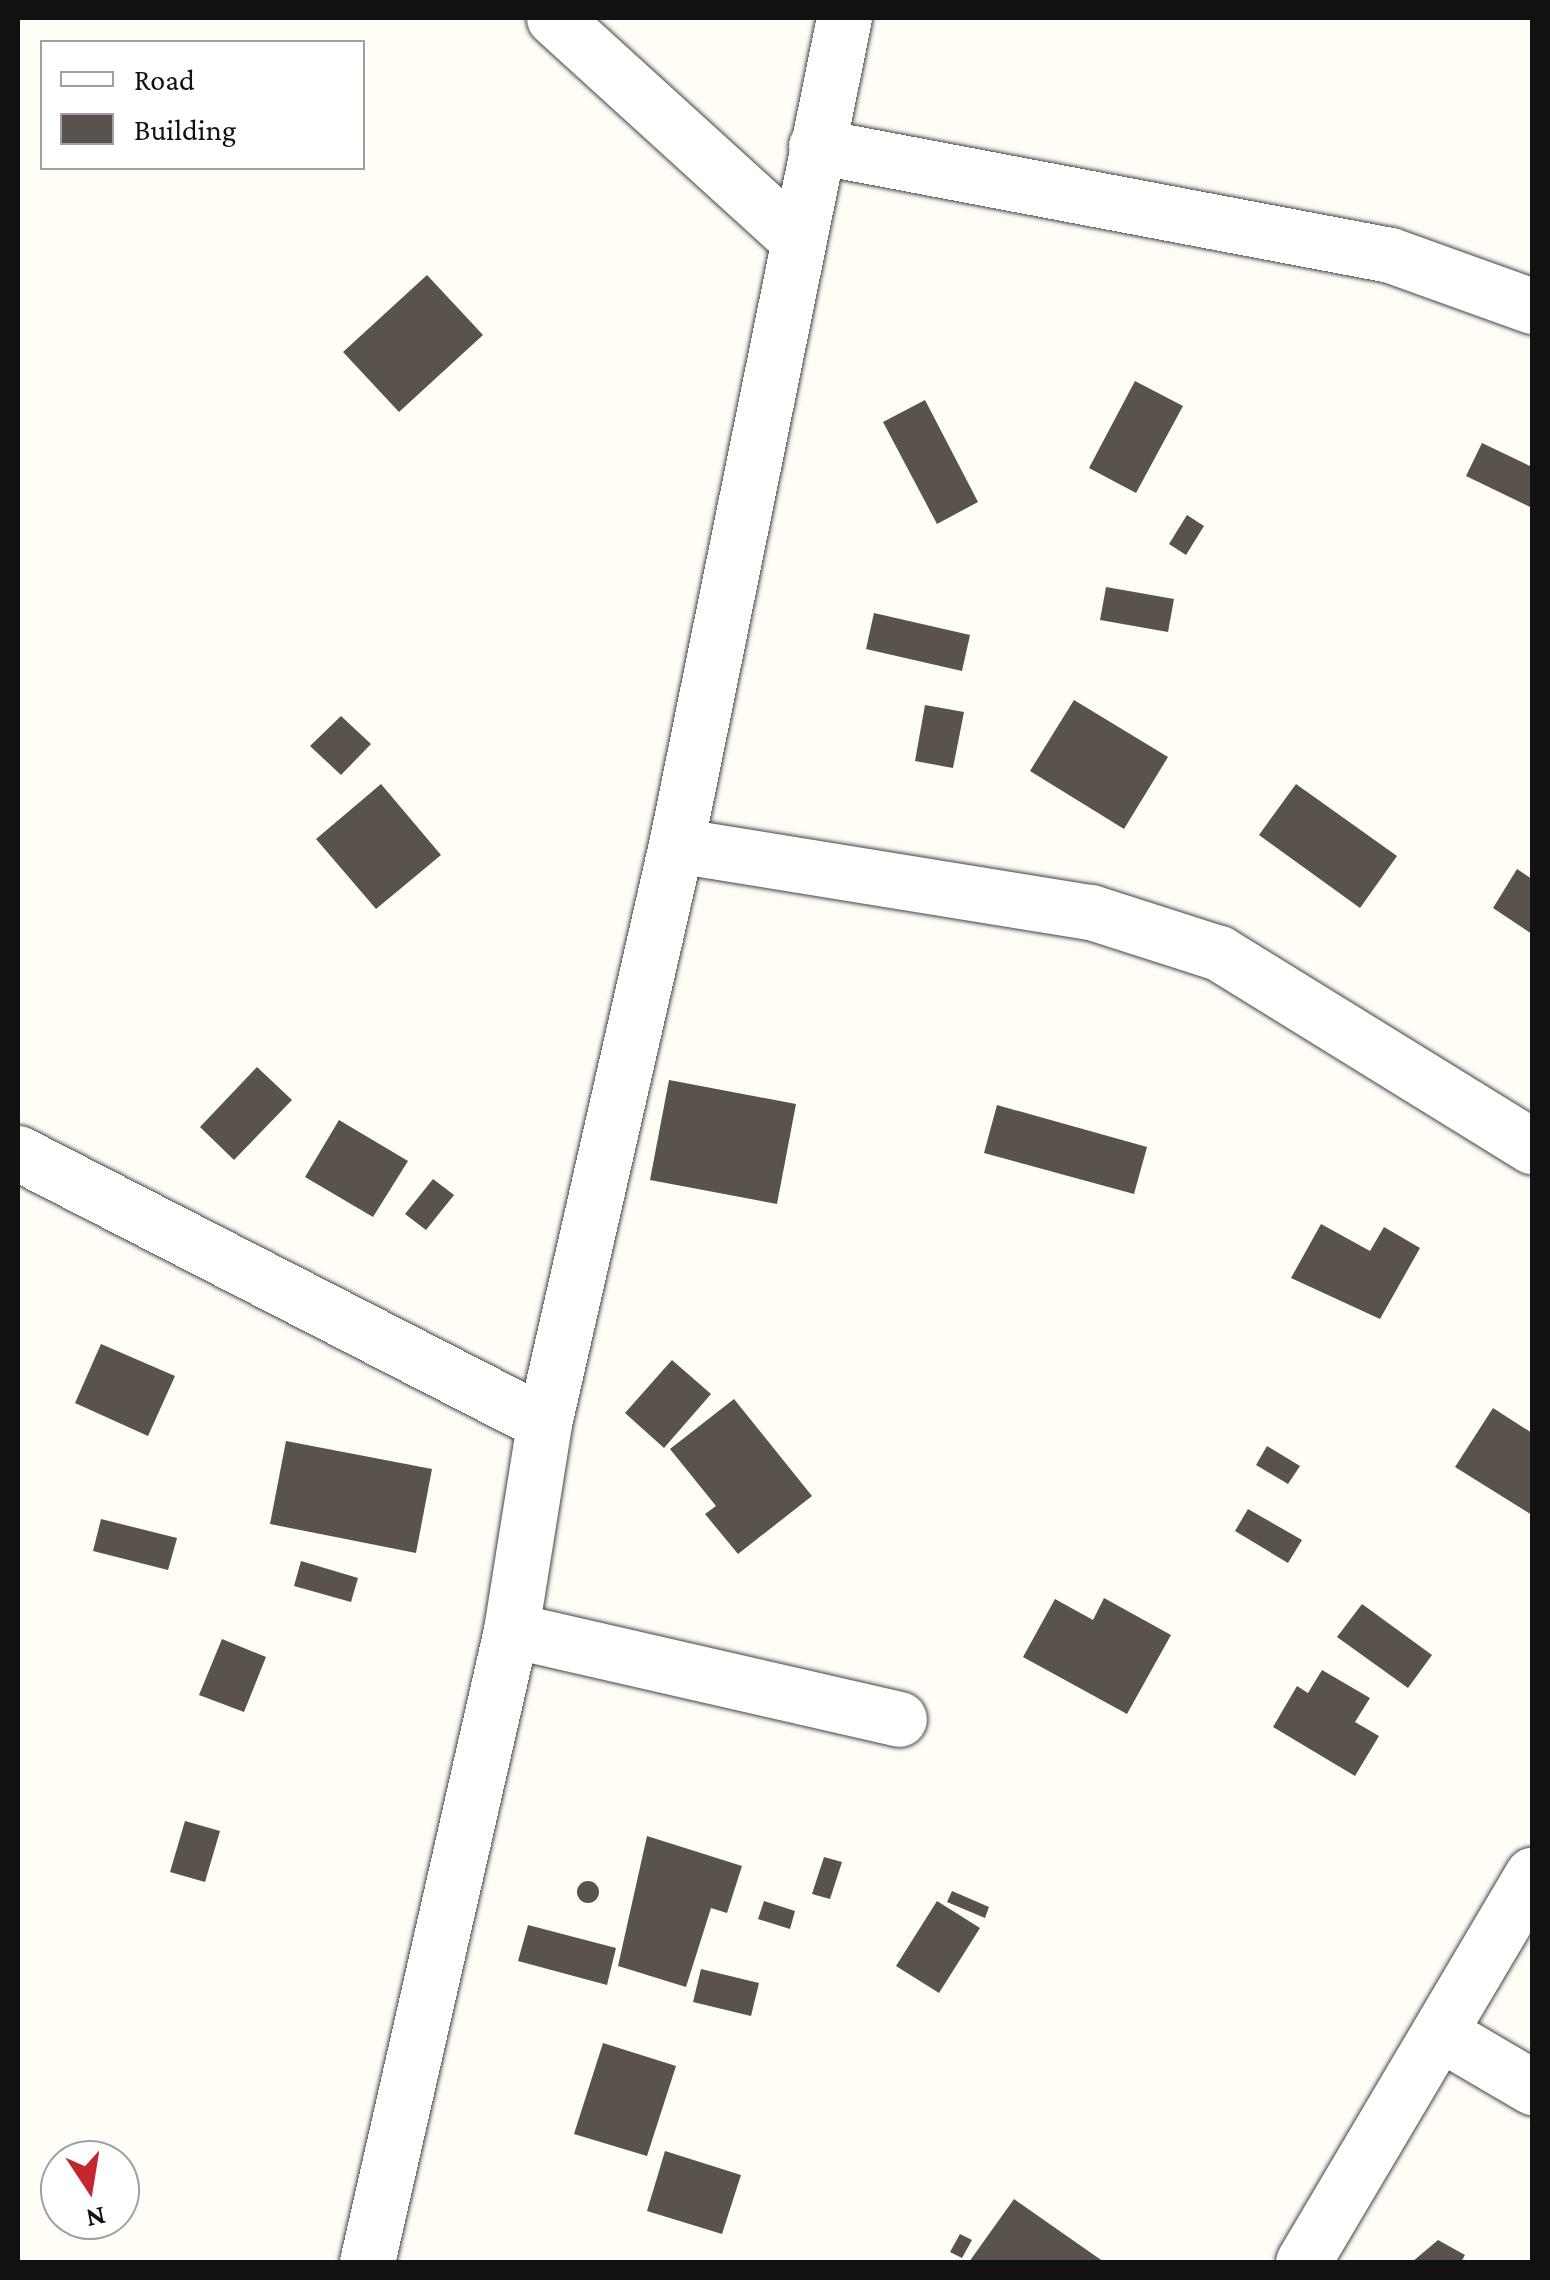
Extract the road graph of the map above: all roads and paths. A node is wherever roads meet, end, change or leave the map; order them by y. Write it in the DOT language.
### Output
graph roads {
  1 [pos="554,18"];
  2 [pos="844,18"];
  3 [pos="816,146"];
  4 [pos="795,238"];
  5 [pos="1532,306"];
  6 [pos="676,845"];
  7 [pos="1532,1146"];
  8 [pos="18,1152"];
  9 [pos="544,1423"];
  10 [pos="511,1630"];
  11 [pos="899,1719"];
  12 [pos="1532,1876"];
  13 [pos="1440,2032"];
  14 [pos="1532,2086"];
  15 [pos="368,2262"];
  16 [pos="1303,2262"];
  1 -- 4 [label="street"];
  2 -- 3 [label="street"];
  3 -- 4 [label="street"];
  3 -- 5 [label="street"];
  4 -- 6 [label="street"];
  6 -- 7 [label="street"];
  6 -- 9 [label="street"];
  8 -- 9 [label="street"];
  9 -- 10 [label="street"];
  10 -- 11 [label="street"];
  10 -- 15 [label="street"];
  12 -- 13 [label="street"];
  13 -- 14 [label="street"];
  13 -- 16 [label="street"];
}
